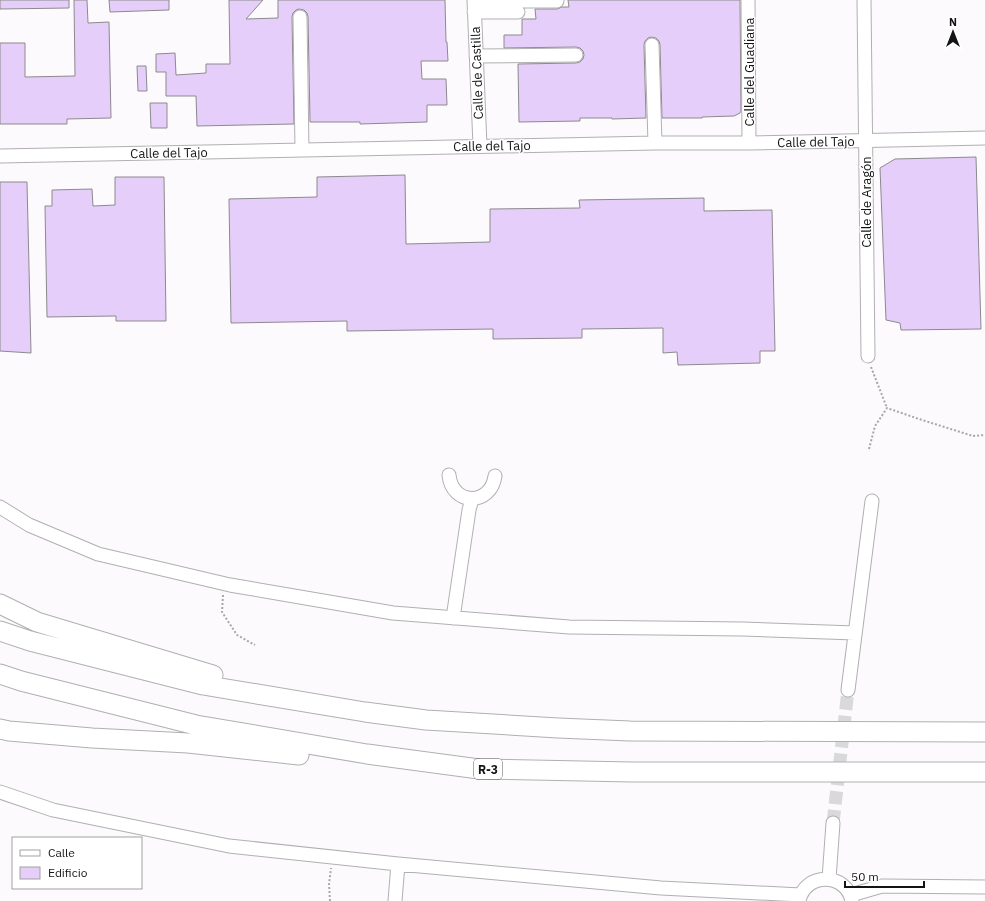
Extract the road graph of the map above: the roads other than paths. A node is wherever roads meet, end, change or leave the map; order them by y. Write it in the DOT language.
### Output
graph roads {
  1 [pos="748,0"];
  2 [pos="864,0"];
  3 [pos="557,1"];
  4 [pos="474,4"];
  5 [pos="518,12"];
  6 [pos="300,17"];
  7 [pos="652,45"];
  8 [pos="576,54"];
  9 [pos="476,56"];
  10 [pos="985,138"];
  11 [pos="866,141"];
  12 [pos="655,143"];
  13 [pos="749,144"];
  14 [pos="480,146"];
  15 [pos="302,150"];
  16 [pos="0,156"];
  17 [pos="868,356"];
  18 [pos="449,475"];
  19 [pos="495,476"];
  20 [pos="0,498"];
  21 [pos="472,499"];
  22 [pos="872,501"];
  23 [pos="0,507"];
  24 [pos="29,525"];
  25 [pos="0,604"];
  26 [pos="453,618"];
  27 [pos="0,631"];
  28 [pos="855,633"];
  29 [pos="0,674"];
  30 [pos="848,690"];
  31 [pos="558,728"];
  32 [pos="0,729"];
  33 [pos="985,732"];
  34 [pos="479,769"];
  35 [pos="985,772"];
  36 [pos="0,792"];
  37 [pos="833,823"];
  38 [pos="398,864"];
  39 [pos="829,879"];
  40 [pos="985,887"];
  41 [pos="800,898"];
  42 [pos="852,898"];
  43 [pos="395,901"];
  1 -- 13 [label="street, Calle del Guadiana"];
  2 -- 11 [label="street, Calle de Aragón"];
  3 -- 4 [label="street"];
  4 -- 5 [label="street"];
  4 -- 9 [label="street, Calle de Castilla"];
  6 -- 15 [label="street"];
  7 -- 12 [label="street"];
  8 -- 9 [label="street"];
  9 -- 14 [label="street, Calle de Castilla"];
  10 -- 11 [label="street, Calle del Tajo"];
  11 -- 13 [label="street, Calle del Tajo"];
  11 -- 17 [label="street, Calle de Aragón"];
  12 -- 13 [label="street, Calle del Tajo"];
  12 -- 14 [label="street, Calle del Tajo"];
  14 -- 15 [label="street, Calle del Tajo"];
  15 -- 16 [label="street, Calle del Tajo"];
  18 -- 21 [label="street"];
  19 -- 21 [label="street"];
  20 -- 24 [label="street"];
  21 -- 26 [label="street"];
  22 -- 28 [label="street"];
  23 -- 24 [label="street"];
  24 -- 26 [label="street"];
  25 -- 31 [label="highway"];
  26 -- 28 [label="street"];
  27 -- 31 [label="highway"];
  28 -- 30 [label="street"];
  29 -- 34 [label="highway, R-3"];
  31 -- 33 [label="highway"];
  32 -- 34 [label="highway"];
  34 -- 35 [label="highway, R-3"];
  36 -- 38 [label="street"];
  37 -- 39 [label="street"];
  38 -- 41 [label="street"];
  38 -- 43 [label="street"];
  39 -- 41 [label="street"];
  39 -- 42 [label="street"];
  40 -- 42 [label="street"];
}
